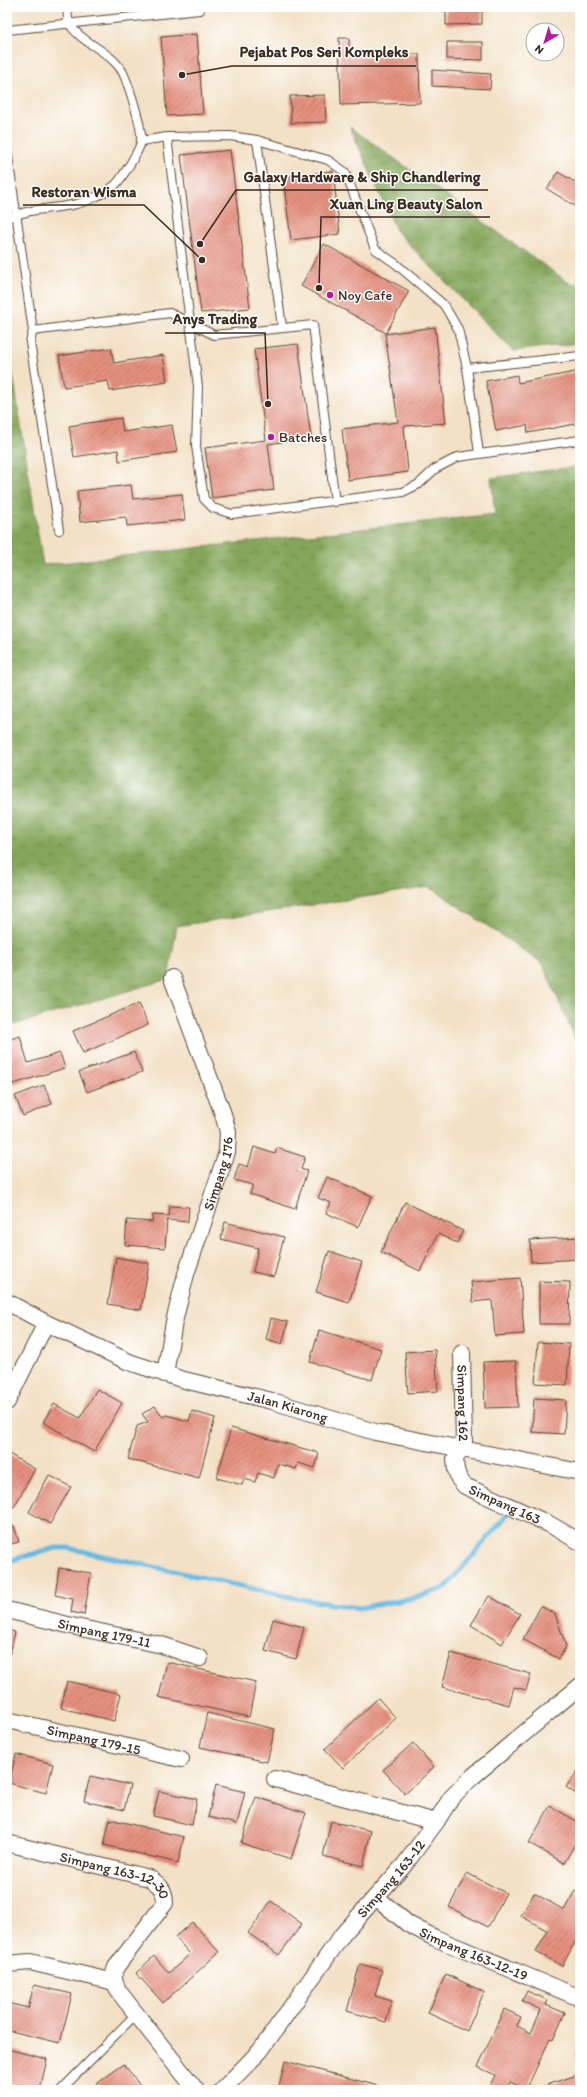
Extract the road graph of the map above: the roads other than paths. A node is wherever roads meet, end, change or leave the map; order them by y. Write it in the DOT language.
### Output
graph roads {
  1 [pos="67,7"];
  2 [pos="200,10"];
  3 [pos="69,24"];
  4 [pos="7,30"];
  5 [pos="167,137"];
  6 [pos="256,140"];
  7 [pos="142,141"];
  8 [pos="7,150"];
  9 [pos="16,214"];
  10 [pos="7,219"];
  11 [pos="190,324"];
  12 [pos="282,327"];
  13 [pos="33,330"];
  14 [pos="580,356"];
  15 [pos="467,368"];
  16 [pos="580,440"];
  17 [pos="479,453"];
  18 [pos="335,502"];
  19 [pos="59,530"];
  20 [pos="172,978"];
  21 [pos="7,1302"];
  22 [pos="46,1323"];
  23 [pos="462,1353"];
  24 [pos="165,1374"];
  25 [pos="7,1402"];
  26 [pos="459,1450"];
  27 [pos="580,1468"];
  28 [pos="580,1542"];
  29 [pos="7,1610"];
  30 [pos="200,1658"];
  31 [pos="580,1686"];
  32 [pos="7,1720"];
  33 [pos="181,1759"];
  34 [pos="275,1779"];
  35 [pos="436,1822"];
  36 [pos="7,1843"];
  37 [pos="376,1897"];
  38 [pos="7,1964"];
  39 [pos="114,1982"];
  40 [pos="580,1998"];
  41 [pos="136,2014"];
  42 [pos="61,2090"];
  43 [pos="196,2090"];
  44 [pos="222,2090"];
  1 -- 3 [label="lane"];
  2 -- 3 [label="lane"];
  3 -- 4 [label="lane"];
  3 -- 7 [label="lane"];
  5 -- 6 [label="lane"];
  5 -- 7 [label="lane"];
  5 -- 11 [label="lane"];
  6 -- 12 [label="lane"];
  6 -- 15 [label="lane"];
  7 -- 9 [label="lane"];
  8 -- 9 [label="lane"];
  9 -- 10 [label="lane"];
  9 -- 13 [label="lane"];
  11 -- 12 [label="lane"];
  11 -- 13 [label="lane"];
  11 -- 18 [label="lane"];
  12 -- 18 [label="lane"];
  13 -- 19 [label="lane"];
  14 -- 15 [label="lane"];
  15 -- 17 [label="lane"];
  16 -- 17 [label="lane"];
  17 -- 18 [label="lane"];
  20 -- 24 [label="street, Simpang 176"];
  21 -- 22 [label="street, Jalan Kiarong"];
  22 -- 24 [label="street, Jalan Kiarong"];
  22 -- 25 [label="street"];
  23 -- 26 [label="street, Simpang 162"];
  24 -- 26 [label="street, Jalan Kiarong"];
  26 -- 27 [label="street, Jalan Kiarong"];
  26 -- 28 [label="street, Simpang 163"];
  29 -- 30 [label="street, Simpang 179-11"];
  31 -- 35 [label="street, Simpang 163-12"];
  32 -- 33 [label="street, Simpang 179-15"];
  34 -- 35 [label="street"];
  35 -- 37 [label="street, Simpang 163-12"];
  36 -- 39 [label="street, Simpang 163-12-30"];
  37 -- 40 [label="street, Simpang 163-12-19"];
  37 -- 44 [label="street, Simpang 163-12"];
  38 -- 39 [label="street"];
  39 -- 41 [label="street"];
  41 -- 42 [label="lane"];
  41 -- 43 [label="street"];
}
